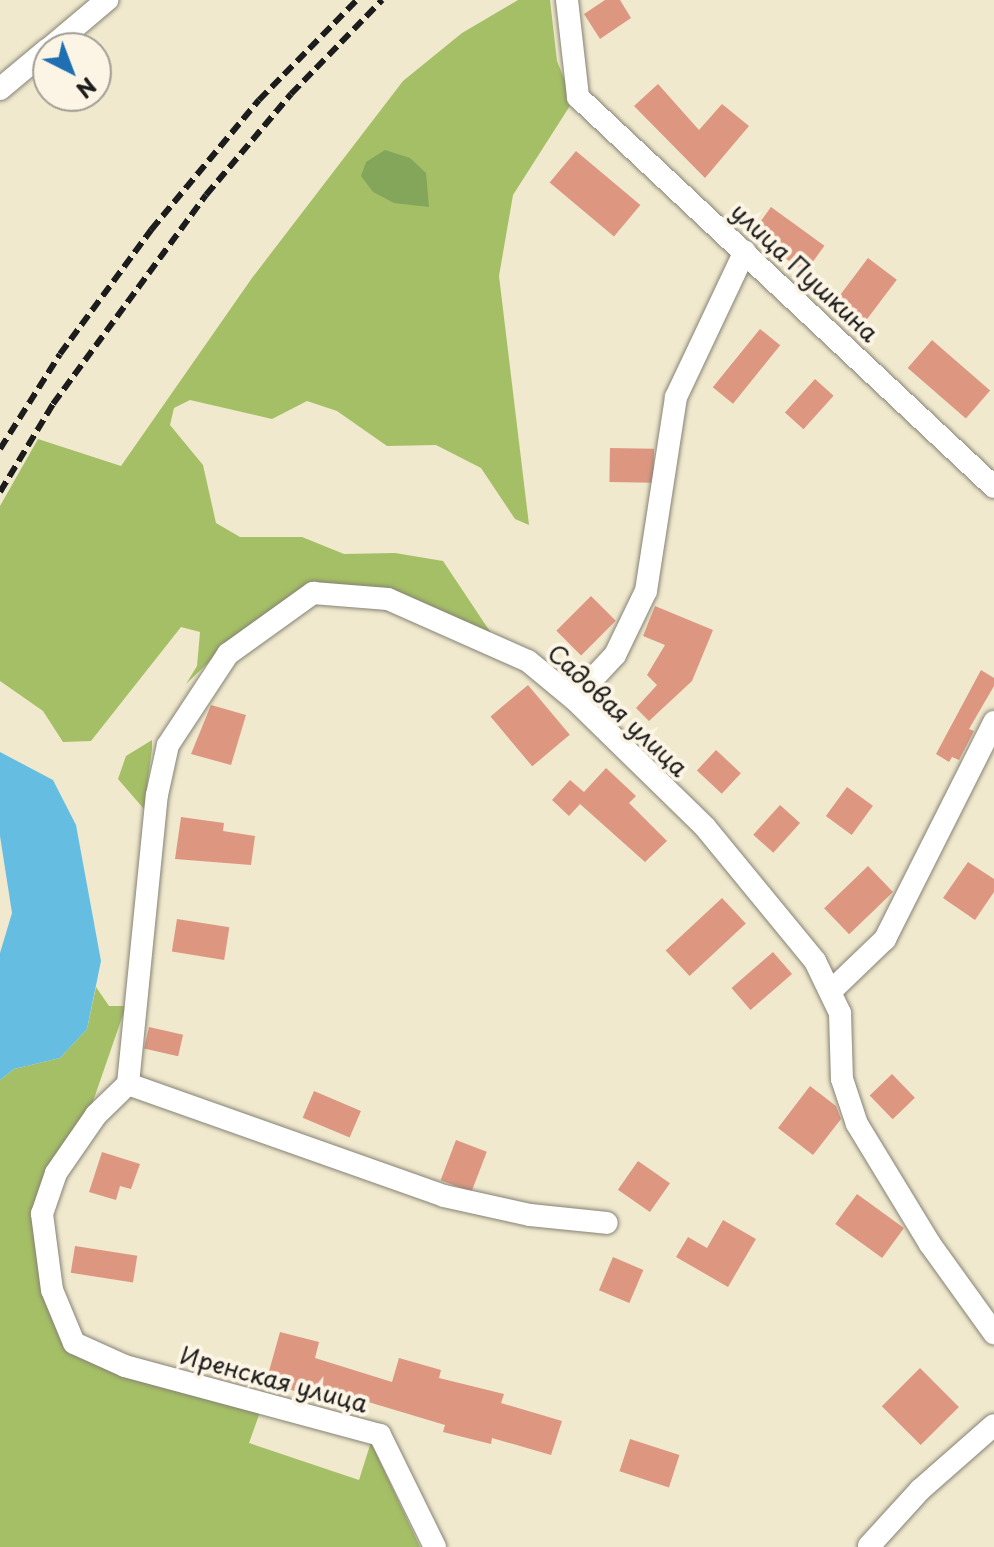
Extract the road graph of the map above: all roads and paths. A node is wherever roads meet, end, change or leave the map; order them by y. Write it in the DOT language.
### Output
graph roads {
  1 [pos="107,0"];
  2 [pos="567,0"];
  3 [pos="69,32"];
  4 [pos="32,63"];
  5 [pos="0,89"];
  6 [pos="745,251"];
  7 [pos="994,487"];
  8 [pos="574,699"];
  9 [pos="994,722"];
  10 [pos="831,991"];
  11 [pos="128,1084"];
  12 [pos="607,1223"];
  13 [pos="994,1333"];
  14 [pos="994,1425"];
  15 [pos="869,1546"];
  16 [pos="435,1547"];
  1 -- 3 [label="street"];
  2 -- 6 [label="street, улица Пушкина"];
  4 -- 5 [label="street"];
  6 -- 7 [label="street, улица Пушкина"];
  6 -- 8 [label="street"];
  8 -- 10 [label="street, Садовая улица"];
  8 -- 11 [label="street, Садовая улица"];
  9 -- 10 [label="street"];
  10 -- 13 [label="street, Садовая улица"];
  11 -- 12 [label="street"];
  11 -- 16 [label="street, Иренская улица"];
  14 -- 15 [label="street"];
}
